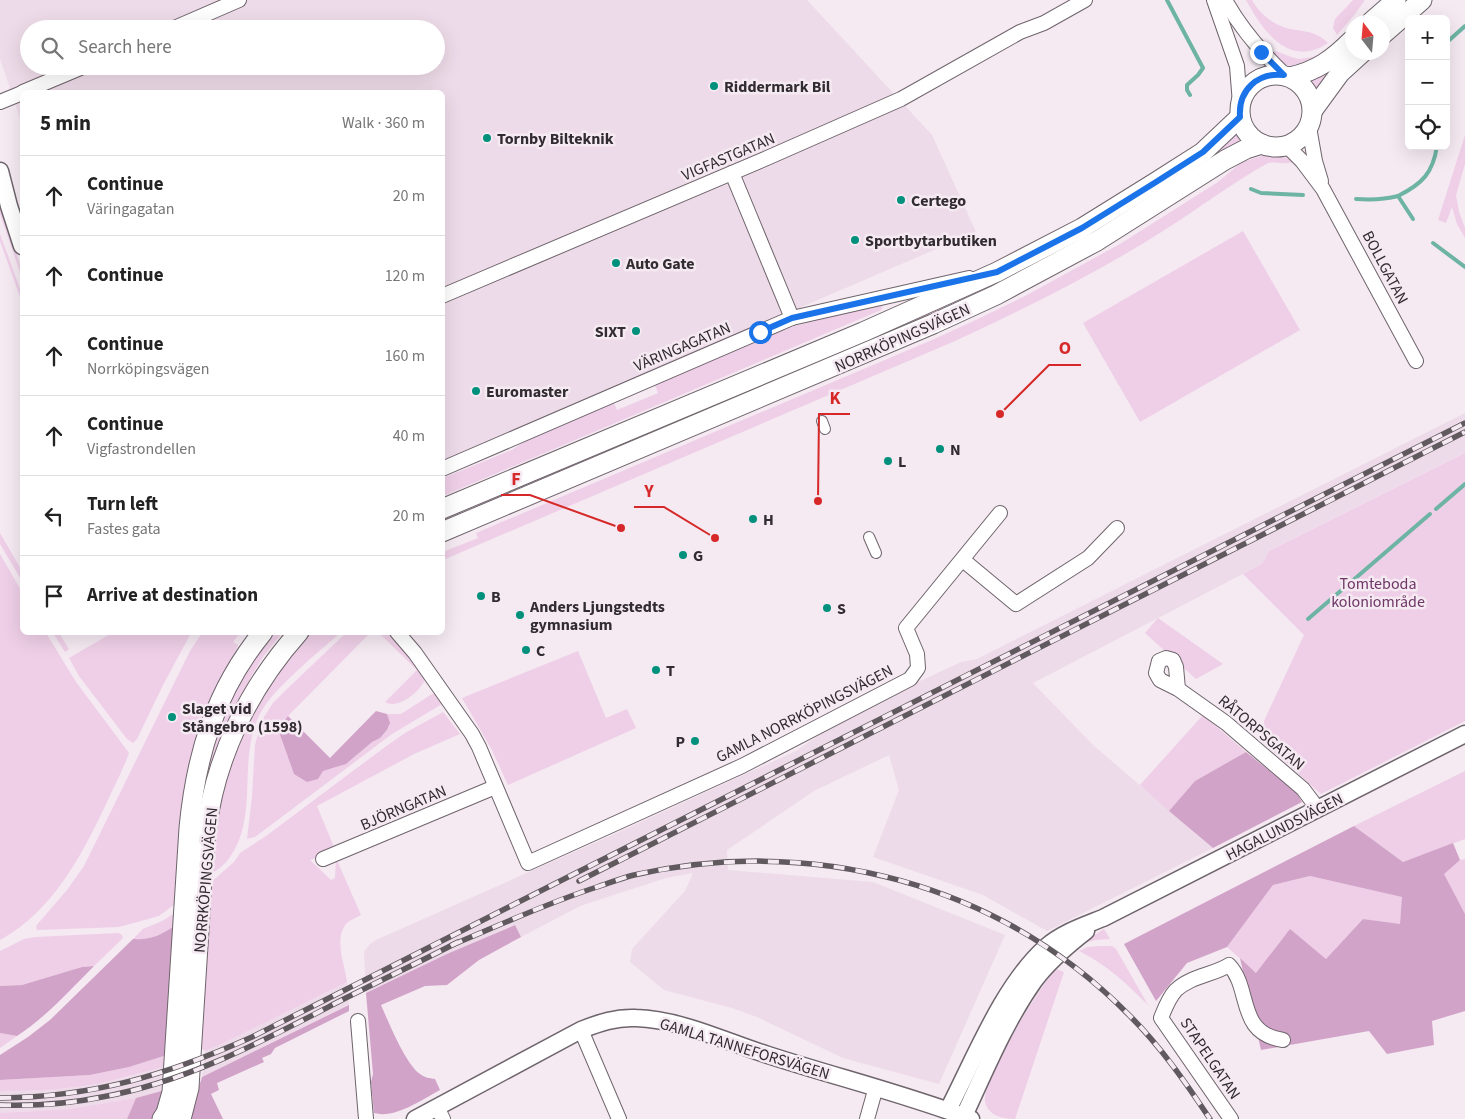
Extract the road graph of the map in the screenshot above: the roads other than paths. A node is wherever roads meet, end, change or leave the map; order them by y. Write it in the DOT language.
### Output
graph roads {
  1 [pos="239,0"];
  2 [pos="1066,0"];
  3 [pos="1085,0"];
  4 [pos="1215,0"];
  5 [pos="1225,0"];
  6 [pos="1396,0"];
  7 [pos="1422,0"];
  8 [pos="1379,15"];
  9 [pos="193,20"];
  10 [pos="1390,28"];
  11 [pos="1020,32"];
  12 [pos="1345,46"];
  13 [pos="1354,60"];
  14 [pos="64,75"];
  15 [pos="1287,76"];
  16 [pos="30,90"];
  17 [pos="20,94"];
  18 [pos="0,102"];
  19 [pos="1243,103"];
  20 [pos="1311,118"];
  21 [pos="1262,144"];
  22 [pos="1287,146"];
  23 [pos="0,170"];
  24 [pos="732,173"];
  25 [pos="1323,189"];
  26 [pos="20,240"];
  27 [pos="997,272"];
  28 [pos="445,295"];
  29 [pos="792,318"];
  30 [pos="1416,361"];
  31 [pos="445,468"];
  32 [pos="445,508"];
  33 [pos="1000,513"];
  34 [pos="1117,528"];
  35 [pos="445,531"];
  36 [pos="869,537"];
  37 [pos="876,553"];
  38 [pos="963,560"];
  39 [pos="260,635"];
  40 [pos="297,635"];
  41 [pos="400,635"];
  42 [pos="407,635"];
  43 [pos="415,653"];
  44 [pos="1178,689"];
  45 [pos="1465,734"];
  46 [pos="496,787"];
  47 [pos="1318,809"];
  48 [pos="323,859"];
  49 [pos="1103,918"];
  50 [pos="358,1021"];
  51 [pos="581,1030"];
  52 [pos="1283,1040"];
  53 [pos="876,1087"];
  54 [pos="948,1110"];
  55 [pos="440,1113"];
  56 [pos="968,1118"];
  57 [pos="162,1119"];
  58 [pos="181,1119"];
  59 [pos="366,1119"];
  60 [pos="415,1119"];
  61 [pos="619,1119"];
  62 [pos="867,1119"];
  63 [pos="1231,1119"];
  1 -- 9 [label="street"];
  2 -- 11 [label="street, VIGFASTGATAN"];
  3 -- 11 [label="street, VIGFASTGATAN"];
  4 -- 19 [label="street"];
  5 -- 15 [label="street"];
  6 -- 8 [label="main road"];
  7 -- 10 [label="main road"];
  11 -- 24 [label="street, VIGFASTGATAN"];
  12 -- 15 [label="main road"];
  13 -- 20 [label="main road"];
  14 -- 16 [label="street"];
  15 -- 19 [label="main road"];
  15 -- 20 [label="main road"];
  17 -- 18 [label="street"];
  19 -- 21 [label="main road"];
  19 -- 27 [label="main road, NORRKÖPINGSVÄGEN"];
  20 -- 22 [label="main road"];
  20 -- 25 [label="street, BOLLGATAN"];
  21 -- 22 [label="main road"];
  21 -- 35 [label="main road, NORRKÖPINGSVÄGEN"];
  22 -- 25 [label="street, BOLLGATAN"];
  23 -- 26 [label="street"];
  24 -- 28 [label="street, VIGFASTGATAN"];
  24 -- 29 [label="street"];
  25 -- 30 [label="street, BOLLGATAN"];
  27 -- 29 [label="street, VÄRINGAGATAN"];
  27 -- 32 [label="main road, NORRKÖPINGSVÄGEN"];
  29 -- 31 [label="street, VÄRINGAGATAN"];
  33 -- 38 [label="street, GAMLA NORRKÖPINGSVÄGEN"];
  34 -- 38 [label="street"];
  36 -- 37 [label="street"];
  38 -- 46 [label="street, GAMLA NORRKÖPINGSVÄGEN"];
  39 -- 57 [label="main road, NORRKÖPINGSVÄGEN"];
  40 -- 58 [label="main road, NORRKÖPINGSVÄGEN"];
  41 -- 43 [label="street"];
  42 -- 43 [label="street"];
  43 -- 46 [label="street"];
  44 -- 47 [label="street, RÅTORPSGATAN"];
  45 -- 47 [label="street, HAGALUNDSVÄGEN"];
  46 -- 48 [label="street, BJÖRNGATAN"];
  47 -- 49 [label="street, HAGALUNDSVÄGEN"];
  49 -- 54 [label="street, HAGALUNDSVÄGEN"];
  49 -- 56 [label="street, HAGALUNDSVÄGEN"];
  50 -- 59 [label="street"];
  51 -- 53 [label="street, GAMLA TANNEFORSVÄGEN"];
  51 -- 55 [label="street, GAMLA TANNEFORSVÄGEN"];
  51 -- 61 [label="street"];
  52 -- 63 [label="street, STAPELGATAN"];
  53 -- 54 [label="street, GAMLA TANNEFORSVÄGEN"];
  53 -- 62 [label="street"];
  54 -- 56 [label="street, GAMLA TANNEFORSVÄGEN"];
  55 -- 60 [label="street, GAMLA TANNEFORSVÄGEN"];
}
